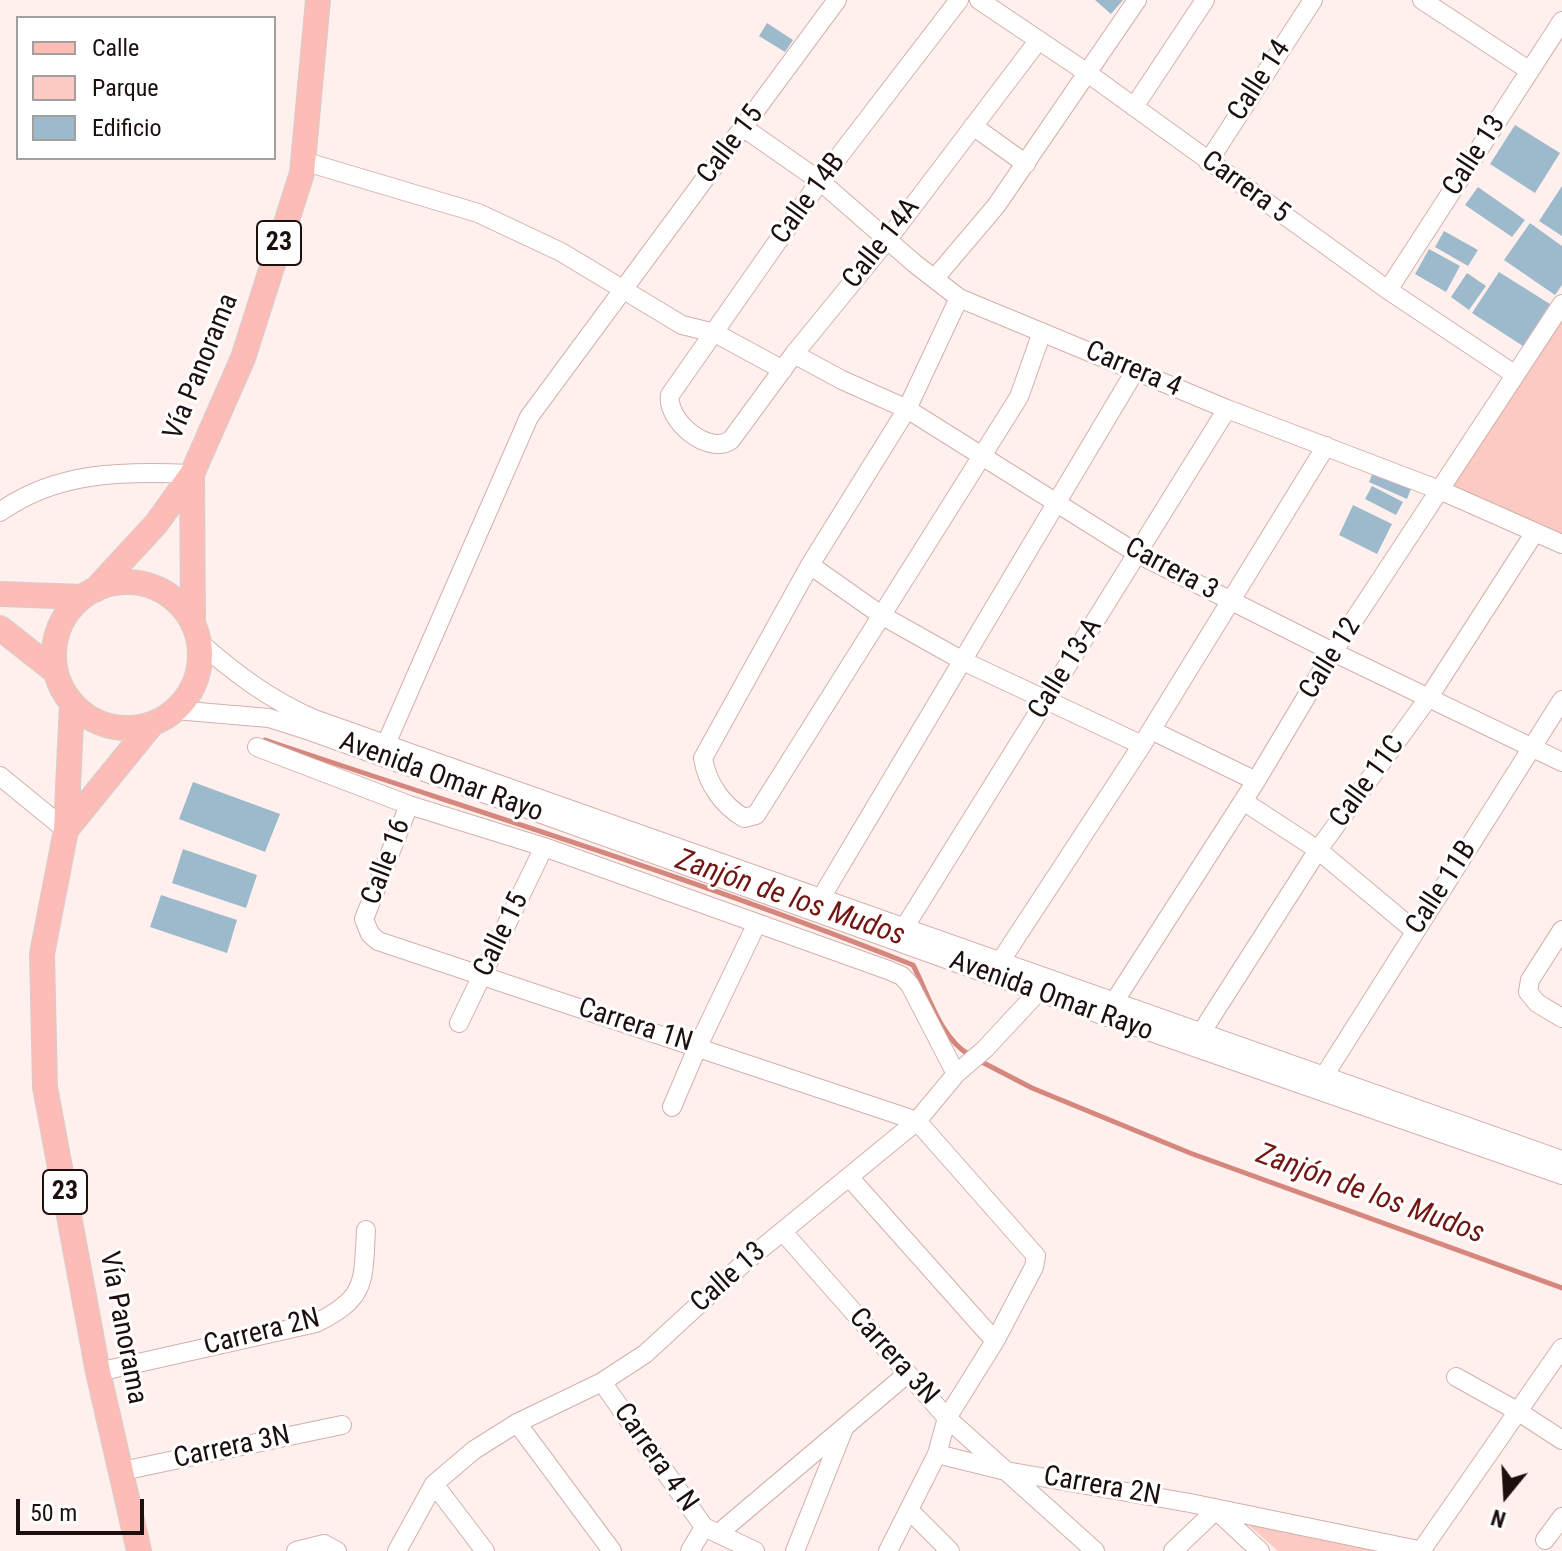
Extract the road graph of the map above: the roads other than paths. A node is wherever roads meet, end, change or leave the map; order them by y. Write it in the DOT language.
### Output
graph roads {
  1 [pos="318,0"];
  2 [pos="837,0"];
  3 [pos="959,0"];
  4 [pos="979,0"];
  5 [pos="1137,0"];
  6 [pos="1205,0"];
  7 [pos="1313,0"];
  8 [pos="1422,0"];
  9 [pos="1007,7"];
  10 [pos="1562,21"];
  11 [pos="1038,41"];
  12 [pos="1530,71"];
  13 [pos="1086,72"];
  14 [pos="1134,107"];
  15 [pos="973,126"];
  16 [pos="744,128"];
  17 [pos="303,161"];
  18 [pos="1208,162"];
  19 [pos="1026,164"];
  20 [pos="820,181"];
  21 [pos="888,239"];
  22 [pos="935,278"];
  23 [pos="623,290"];
  24 [pos="1388,290"];
  25 [pos="959,298"];
  26 [pos="1562,304"];
  27 [pos="1042,332"];
  28 [pos="715,333"];
  29 [pos="794,354"];
  30 [pos="783,370"];
  31 [pos="1135,371"];
  32 [pos="1514,374"];
  33 [pos="907,409"];
  34 [pos="1227,409"];
  35 [pos="724,445"];
  36 [pos="1326,446"];
  37 [pos="980,457"];
  38 [pos="192,474"];
  39 [pos="1442,491"];
  40 [pos="1057,503"];
  41 [pos="0,512"];
  42 [pos="1535,532"];
  43 [pos="1562,544"];
  44 [pos="1138,554"];
  45 [pos="810,565"];
  46 [pos="0,594"];
  47 [pos="89,594"];
  48 [pos="1230,601"];
  49 [pos="881,615"];
  50 [pos="0,628"];
  51 [pos="196,634"];
  52 [pos="1333,652"];
  53 [pos="963,661"];
  54 [pos="56,672"];
  55 [pos="1429,697"];
  56 [pos="1562,700"];
  57 [pos="1047,701"];
  58 [pos="72,703"];
  59 [pos="175,710"];
  60 [pos="152,724"];
  61 [pos="1146,738"];
  62 [pos="386,744"];
  63 [pos="257,747"];
  64 [pos="1532,748"];
  65 [pos="1562,762"];
  66 [pos="0,776"];
  67 [pos="1256,781"];
  68 [pos="1243,801"];
  69 [pos="409,805"];
  70 [pos="66,830"];
  71 [pos="544,847"];
  72 [pos="1318,850"];
  73 [pos="821,898"];
  74 [pos="364,919"];
  75 [pos="757,923"];
  76 [pos="904,928"];
  77 [pos="1562,930"];
  78 [pos="1415,931"];
  79 [pos="1000,962"];
  80 [pos="482,977"];
  81 [pos="1041,985"];
  82 [pos="1111,1010"];
  83 [pos="1562,1018"];
  84 [pos="459,1023"];
  85 [pos="1201,1033"];
  86 [pos="698,1046"];
  87 [pos="963,1068"];
  88 [pos="1324,1076"];
  89 [pos="672,1107"];
  90 [pos="917,1121"];
  91 [pos="1561,1161"];
  92 [pos="849,1177"];
  93 [pos="366,1230"];
  94 [pos="783,1232"];
  95 [pos="995,1341"];
  96 [pos="1562,1348"];
  97 [pos="98,1372"];
  98 [pos="907,1374"];
  99 [pos="1456,1377"];
  100 [pos="602,1382"];
  101 [pos="1519,1412"];
  102 [pos="947,1418"];
  103 [pos="517,1423"];
  104 [pos="342,1425"];
  105 [pos="844,1426"];
  106 [pos="1562,1440"];
  107 [pos="937,1454"];
  108 [pos="122,1471"];
  109 [pos="1006,1471"];
  110 [pos="434,1484"];
  111 [pos="909,1510"];
  112 [pos="1216,1510"];
  113 [pos="1562,1517"];
  114 [pos="712,1530"];
  115 [pos="1545,1540"];
  116 [pos="330,1548"];
  117 [pos="139,1551"];
  118 [pos="296,1551"];
  119 [pos="397,1551"];
  120 [pos="485,1551"];
  121 [pos="612,1551"];
  122 [pos="690,1551"];
  123 [pos="755,1551"];
  124 [pos="795,1551"];
  125 [pos="888,1551"];
  126 [pos="950,1551"];
  127 [pos="1095,1551"];
  128 [pos="1173,1551"];
  129 [pos="1260,1551"];
  130 [pos="1422,1551"];
  1 -- 17 [label="main road, Vía Panorama / 23"];
  2 -- 16 [label="street, Calle 15"];
  3 -- 20 [label="street, Calle 14B"];
  4 -- 9 [label="street, Carrera 5"];
  5 -- 13 [label="street"];
  6 -- 14 [label="street"];
  7 -- 18 [label="street, Calle 14"];
  8 -- 12 [label="street"];
  9 -- 11 [label="street, Carrera 5"];
  10 -- 12 [label="street, Calle 13"];
  11 -- 13 [label="street, Carrera 5"];
  11 -- 15 [label="street, Calle 14A"];
  12 -- 24 [label="street, Calle 13"];
  13 -- 14 [label="street, Carrera 5"];
  13 -- 19 [label="street"];
  14 -- 18 [label="street, Carrera 5"];
  15 -- 19 [label="street"];
  15 -- 21 [label="street, Calle 14A"];
  16 -- 20 [label="street, Carrera 4"];
  16 -- 23 [label="street, Calle 15"];
  17 -- 23 [label="street"];
  17 -- 38 [label="main road, Vía Panorama / 23"];
  18 -- 24 [label="street, Carrera 5"];
  19 -- 22 [label="street"];
  20 -- 21 [label="street, Carrera 4"];
  20 -- 28 [label="street, Calle 14B"];
  21 -- 22 [label="street, Carrera 4"];
  21 -- 29 [label="street, Calle 14A"];
  22 -- 25 [label="street, Carrera 4"];
  23 -- 28 [label="street"];
  23 -- 62 [label="street, Calle 15"];
  24 -- 32 [label="street, Carrera 5"];
  25 -- 27 [label="street, Carrera 4"];
  25 -- 33 [label="street"];
  26 -- 32 [label="street, Calle 12"];
  27 -- 31 [label="street, Carrera 4"];
  27 -- 37 [label="street"];
  28 -- 30 [label="street"];
  28 -- 35 [label="street, Calle 14B"];
  29 -- 30 [label="street, Calle 14A"];
  29 -- 33 [label="street, Carrera 3"];
  30 -- 35 [label="street, Calle 14A"];
  31 -- 34 [label="street, Carrera 4"];
  31 -- 40 [label="street"];
  32 -- 39 [label="street, Calle 12"];
  33 -- 37 [label="street, Carrera 3"];
  33 -- 45 [label="street"];
  34 -- 36 [label="street, Carrera 4"];
  34 -- 44 [label="street, Calle 13-A"];
  36 -- 39 [label="street, Carrera 4"];
  36 -- 48 [label="street"];
  37 -- 40 [label="street, Carrera 3"];
  37 -- 49 [label="street"];
  38 -- 41 [label="street"];
  38 -- 47 [label="main road, Vía Panorama / 23"];
  38 -- 51 [label="main road, Vía Panorama / 23"];
  39 -- 42 [label="street, Carrera 4"];
  39 -- 52 [label="street, Calle 12"];
  40 -- 44 [label="street, Carrera 3"];
  40 -- 53 [label="street"];
  42 -- 43 [label="street, Carrera 4"];
  42 -- 55 [label="street, Calle 11C"];
  44 -- 48 [label="street, Carrera 3"];
  44 -- 57 [label="street, Calle 13-A"];
  45 -- 49 [label="street"];
  45 -- 49 [label="street"];
  46 -- 47 [label="main road"];
  47 -- 51 [label="main road"];
  47 -- 54 [label="main road, 23"];
  48 -- 52 [label="street, Carrera 3"];
  48 -- 61 [label="street"];
  49 -- 53 [label="street"];
  50 -- 54 [label="main road"];
  51 -- 59 [label="main road, 23"];
  51 -- 62 [label="street, Avenida Omar Rayo"];
  52 -- 55 [label="street, Carrera 3"];
  52 -- 67 [label="street, Calle 12"];
  53 -- 57 [label="street"];
  53 -- 73 [label="street"];
  54 -- 58 [label="main road, 23"];
  55 -- 64 [label="street, Carrera 3"];
  55 -- 72 [label="street, Calle 11C"];
  56 -- 64 [label="street, Calle 11B"];
  57 -- 61 [label="street"];
  57 -- 76 [label="street, Calle 13-A"];
  58 -- 60 [label="main road, 23"];
  58 -- 70 [label="main road, Vía Panorama / 23"];
  59 -- 60 [label="main road, 23"];
  59 -- 81 [label="street, Avenida Omar Rayo"];
  60 -- 70 [label="main road, Vía Panorama / 23"];
  61 -- 67 [label="street"];
  61 -- 79 [label="street"];
  62 -- 73 [label="street, Avenida Omar Rayo"];
  63 -- 69 [label="street"];
  64 -- 65 [label="street, Carrera 3"];
  64 -- 78 [label="street, Calle 11B"];
  66 -- 70 [label="street"];
  67 -- 68 [label="street, Calle 12"];
  68 -- 72 [label="street"];
  68 -- 82 [label="street, Calle 12"];
  69 -- 71 [label="street"];
  69 -- 74 [label="street, Calle 16"];
  70 -- 97 [label="main road, Vía Panorama / 23"];
  71 -- 75 [label="street"];
  71 -- 80 [label="street, Calle 15"];
  72 -- 78 [label="street"];
  72 -- 85 [label="street, Calle 11C"];
  73 -- 76 [label="street, Avenida Omar Rayo"];
  74 -- 80 [label="street, Carrera 1N"];
  75 -- 86 [label="street"];
  75 -- 87 [label="street"];
  76 -- 79 [label="street, Avenida Omar Rayo"];
  77 -- 83 [label="street"];
  78 -- 88 [label="street, Calle 11B"];
  79 -- 81 [label="street, Avenida Omar Rayo"];
  80 -- 84 [label="street, Calle 15"];
  80 -- 86 [label="street, Carrera 1N"];
  81 -- 82 [label="street, Avenida Omar Rayo"];
  81 -- 87 [label="street, Calle 13"];
  82 -- 85 [label="street, Avenida Omar Rayo"];
  82 -- 91 [label="street, Avenida Omar Rayo"];
  85 -- 88 [label="street, Avenida Omar Rayo"];
  86 -- 89 [label="street"];
  86 -- 90 [label="street, Carrera 1N"];
  87 -- 90 [label="street, Calle 13"];
  88 -- 91 [label="street, Avenida Omar Rayo"];
  90 -- 92 [label="street, Calle 13"];
  90 -- 95 [label="street"];
  92 -- 94 [label="street, Calle 13"];
  92 -- 95 [label="street"];
  93 -- 97 [label="street, Carrera 2N"];
  94 -- 98 [label="street, Carrera 3N"];
  94 -- 100 [label="street, Calle 13"];
  95 -- 102 [label="street"];
  96 -- 101 [label="street"];
  97 -- 108 [label="main road, Vía Panorama / 23"];
  98 -- 102 [label="street, Carrera 3N"];
  98 -- 105 [label="street"];
  99 -- 101 [label="street"];
  100 -- 103 [label="street, Calle 13"];
  100 -- 114 [label="street, Carrera 4 N"];
  101 -- 106 [label="street"];
  101 -- 130 [label="street"];
  102 -- 107 [label="street, Carrera 3N"];
  102 -- 109 [label="street, Carrera 2N"];
  103 -- 110 [label="street, Calle 13"];
  103 -- 121 [label="street"];
  104 -- 108 [label="street, Carrera 3N"];
  105 -- 114 [label="street"];
  105 -- 124 [label="street"];
  107 -- 109 [label="street"];
  107 -- 111 [label="street, Carrera 3N"];
  108 -- 117 [label="main road, Vía Panorama / 23"];
  109 -- 112 [label="street, Carrera 2N"];
  109 -- 127 [label="street"];
  110 -- 119 [label="street, Calle 13"];
  110 -- 120 [label="street"];
  111 -- 125 [label="street, Carrera 3N"];
  111 -- 126 [label="street"];
  112 -- 128 [label="street"];
  112 -- 129 [label="street"];
  112 -- 130 [label="street"];
  113 -- 115 [label="street"];
  114 -- 122 [label="street"];
  114 -- 123 [label="street, Carrera 4 N"];
  116 -- 118 [label="street"];
}
